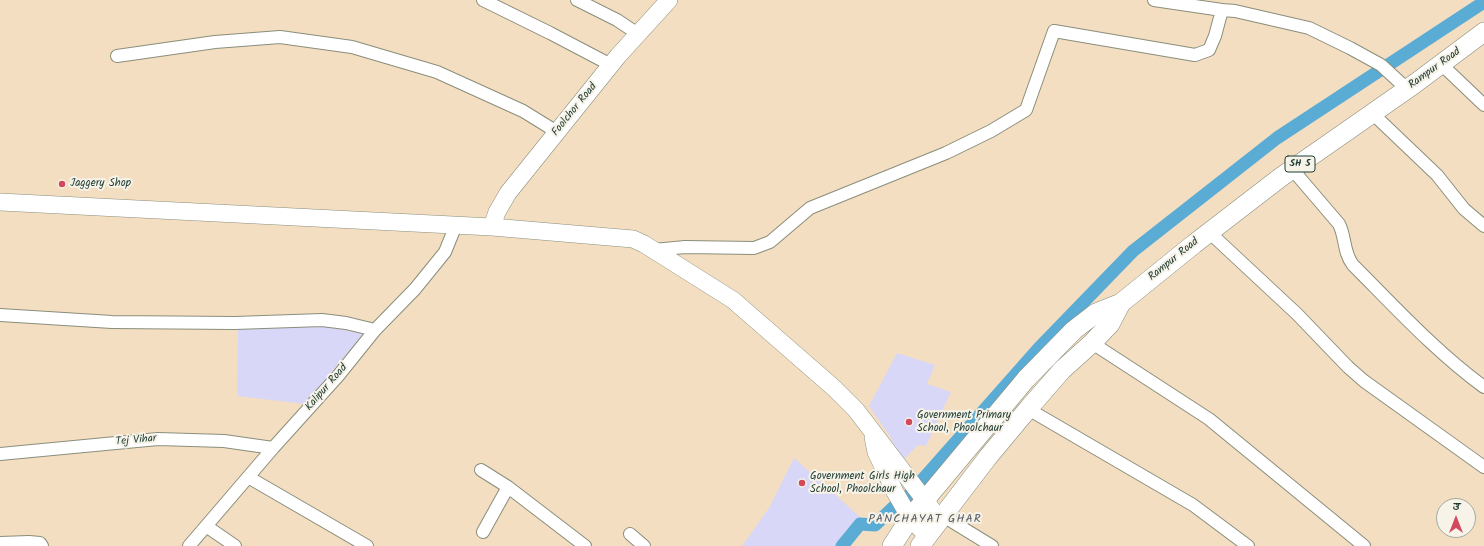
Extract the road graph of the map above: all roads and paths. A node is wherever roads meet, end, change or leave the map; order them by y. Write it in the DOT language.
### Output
graph roads {
  1 [pos="483,0"];
  2 [pos="577,0"];
  3 [pos="1154,0"];
  4 [pos="665,1"];
  5 [pos="1222,10"];
  6 [pos="1484,32"];
  7 [pos="638,34"];
  8 [pos="117,56"];
  9 [pos="1441,64"];
  10 [pos="611,65"];
  11 [pos="1407,89"];
  12 [pos="1484,105"];
  13 [pos="1372,113"];
  14 [pos="557,132"];
  15 [pos="1292,169"];
  16 [pos="0,202"];
  17 [pos="456,225"];
  18 [pos="1484,226"];
  19 [pos="492,227"];
  20 [pos="1210,232"];
  21 [pos="654,250"];
  22 [pos="1121,303"];
  23 [pos="0,315"];
  24 [pos="375,330"];
  25 [pos="1092,343"];
  26 [pos="1484,387"];
  27 [pos="1028,409"];
  28 [pos="873,432"];
  29 [pos="273,448"];
  30 [pos="0,454"];
  31 [pos="1484,467"];
  32 [pos="481,470"];
  33 [pos="248,477"];
  34 [pos="508,487"];
  35 [pos="925,500"];
  36 [pos="910,518"];
  37 [pos="941,518"];
  38 [pos="206,526"];
  39 [pos="483,532"];
  40 [pos="630,534"];
  41 [pos="924,541"];
  42 [pos="0,543"];
  43 [pos="42,546"];
  44 [pos="189,546"];
  45 [pos="235,546"];
  46 [pos="367,546"];
  47 [pos="585,546"];
  48 [pos="644,546"];
  49 [pos="892,546"];
  50 [pos="992,546"];
  51 [pos="1248,546"];
  52 [pos="1364,546"];
  1 -- 10 [label="street"];
  2 -- 7 [label="street"];
  3 -- 5 [label="street"];
  4 -- 7 [label="main road, Foolchor Road"];
  5 -- 11 [label="street"];
  5 -- 21 [label="street"];
  6 -- 9 [label="main road, Rampur Road / SH 5"];
  7 -- 10 [label="main road, Foolchor Road"];
  8 -- 14 [label="street"];
  9 -- 11 [label="main road, Rampur Road / SH 5"];
  9 -- 12 [label="street"];
  10 -- 14 [label="main road, Foolchor Road"];
  11 -- 13 [label="main road, Rampur Road / SH 5"];
  13 -- 15 [label="main road, Rampur Road / SH 5"];
  13 -- 18 [label="street"];
  14 -- 19 [label="main road, Foolchor Road"];
  15 -- 20 [label="main road, Rampur Road / SH 5"];
  15 -- 26 [label="street"];
  16 -- 17 [label="main road"];
  17 -- 19 [label="main road"];
  17 -- 24 [label="street, Kalipur Road"];
  19 -- 21 [label="main road"];
  20 -- 22 [label="main road, Rampur Road / SH 5"];
  20 -- 31 [label="street"];
  21 -- 28 [label="main road"];
  22 -- 25 [label="main road, Rampur Road / SH 5"];
  22 -- 35 [label="main road"];
  23 -- 24 [label="street"];
  24 -- 29 [label="street, Kalipur Road"];
  25 -- 27 [label="main road, Rampur Road / SH 5"];
  25 -- 52 [label="street"];
  27 -- 37 [label="main road, Rampur Road / SH 5"];
  27 -- 51 [label="street"];
  28 -- 35 [label="main road"];
  28 -- 36 [label="main road"];
  29 -- 30 [label="street, Tej Vihar"];
  29 -- 33 [label="street, Kalipur Road"];
  32 -- 34 [label="street"];
  33 -- 38 [label="street, Kalipur Road"];
  33 -- 46 [label="street"];
  34 -- 39 [label="street"];
  34 -- 47 [label="street"];
  35 -- 36 [label="main road"];
  35 -- 37 [label="main road"];
  36 -- 41 [label="main road"];
  36 -- 49 [label="main road"];
  37 -- 41 [label="main road, Rampur Road / SH 5"];
  37 -- 50 [label="street"];
  38 -- 44 [label="street, Kalipur Road"];
  38 -- 45 [label="street"];
  40 -- 48 [label="street"];
  42 -- 43 [label="street"];
}
